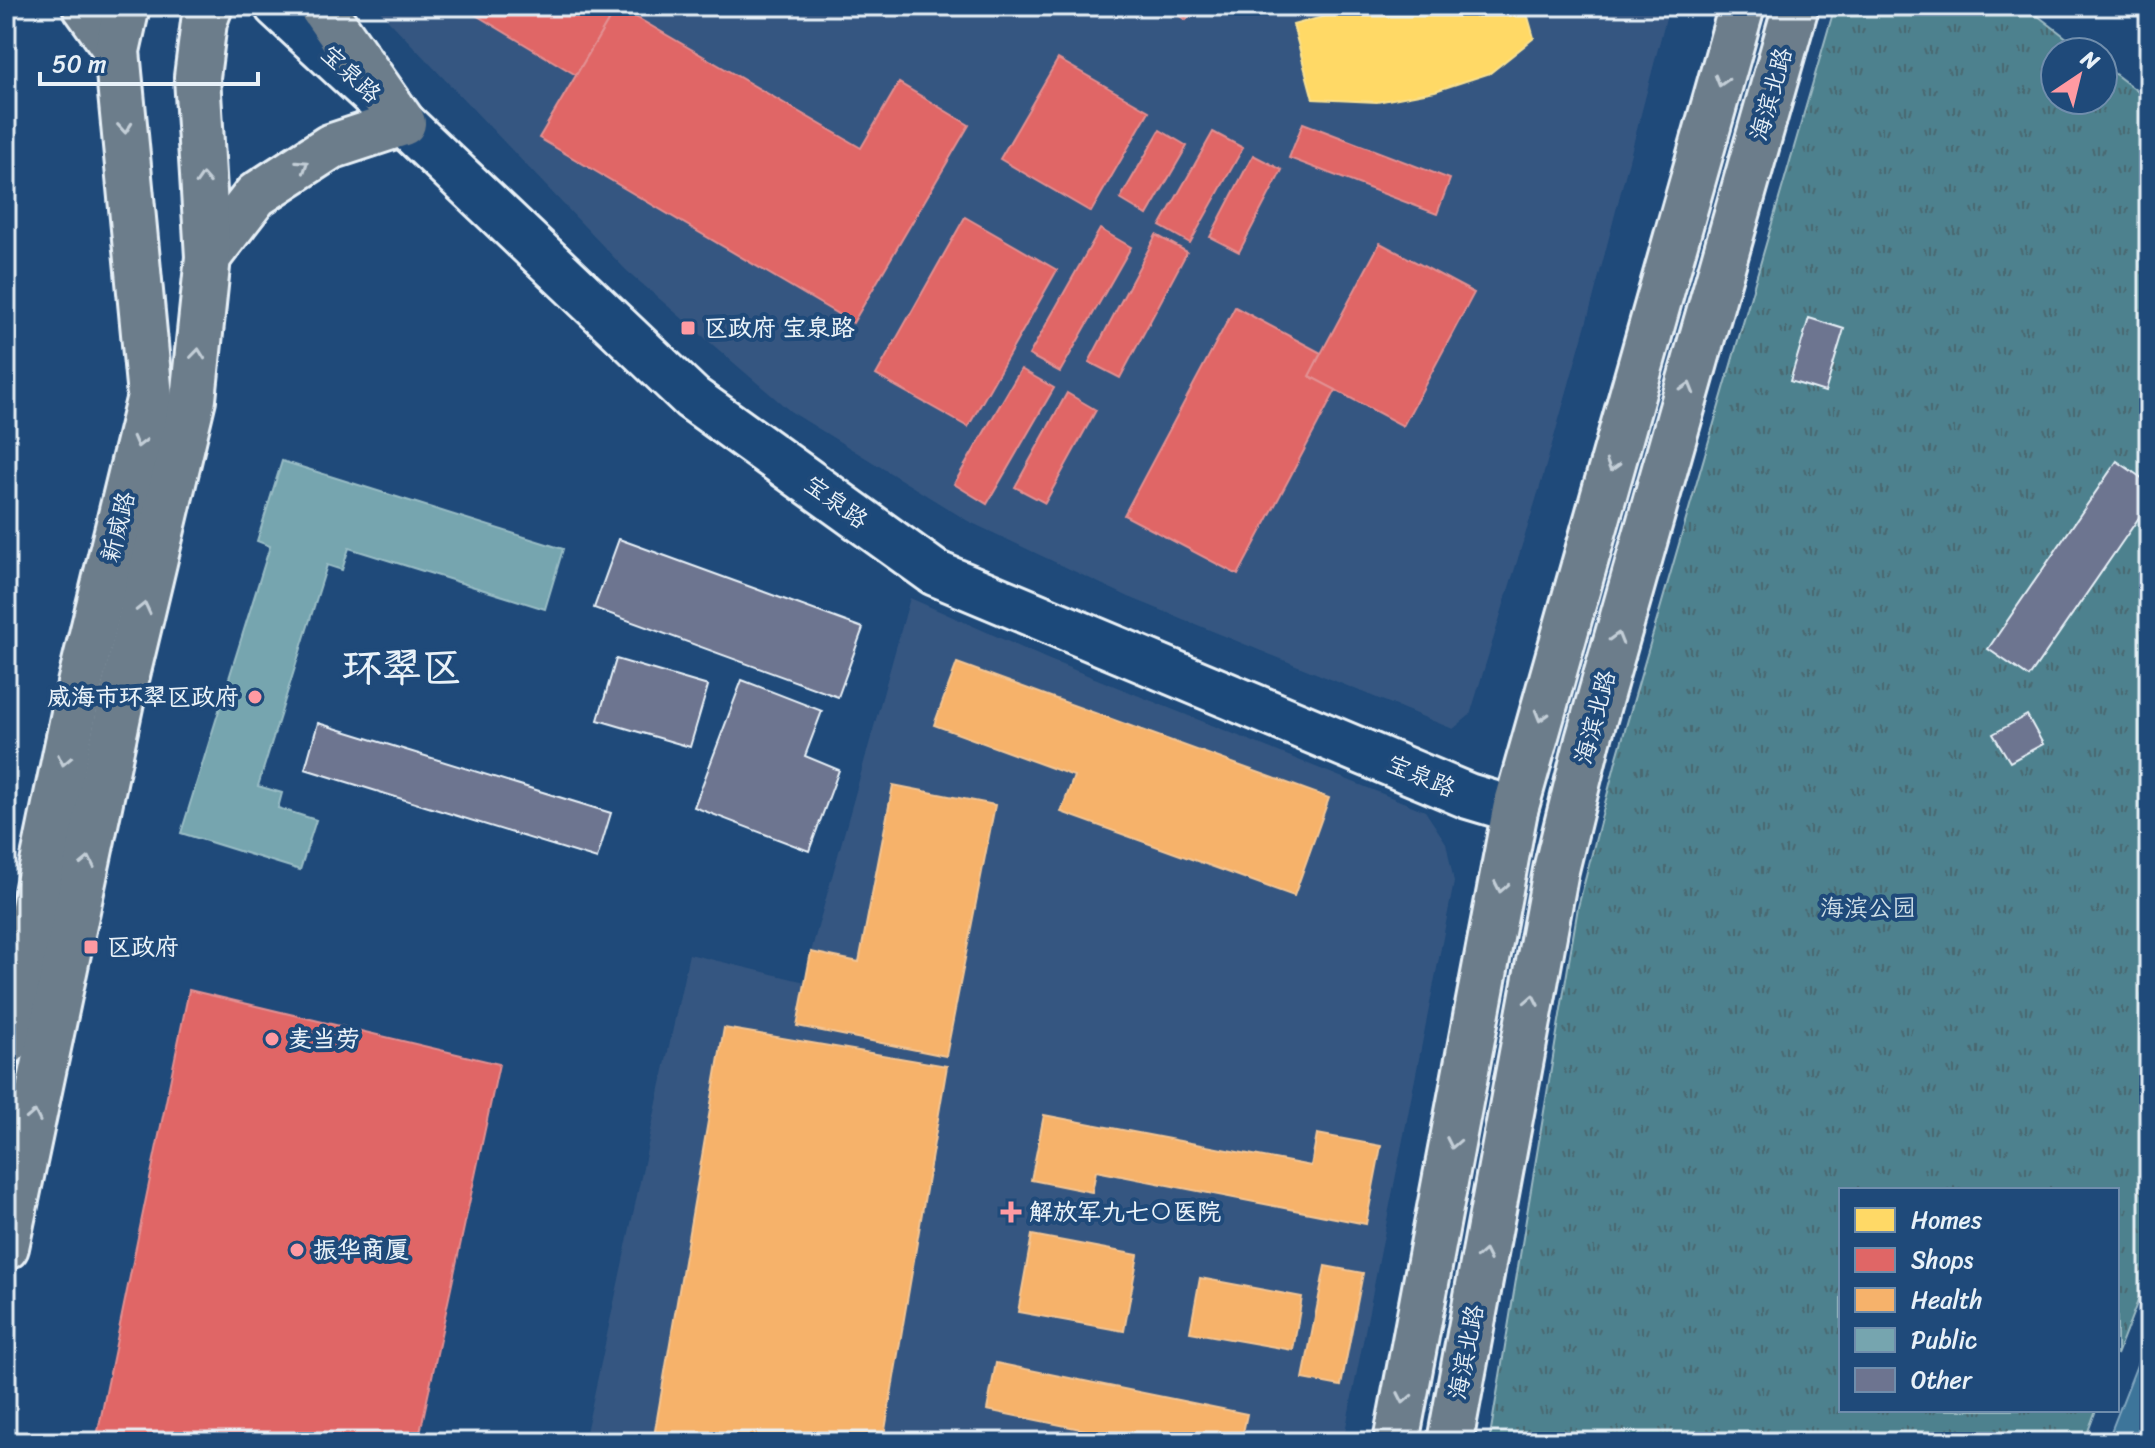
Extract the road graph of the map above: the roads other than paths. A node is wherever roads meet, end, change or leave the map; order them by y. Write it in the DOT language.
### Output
graph roads {
  1 [pos="85,6"];
  2 [pos="98,6"];
  3 [pos="127,6"];
  4 [pos="210,6"];
  5 [pos="277,6"];
  6 [pos="321,6"];
  7 [pos="1742,6"];
  8 [pos="1796,6"];
  9 [pos="117,51"];
  10 [pos="403,123"];
  11 [pos="208,257"];
  12 [pos="1515,810"];
  13 [pos="6,1043"];
  14 [pos="6,1247"];
  15 [pos="1396,1442"];
  16 [pos="1450,1442"];
  1 -- 9 [label="main road"];
  2 -- 9 [label="main road"];
  3 -- 9 [label="main road, 新威路"];
  11 -- 4 [label="main road, 新威路, one-way"];
  5 -- 10 [label="street, 宝泉路"];
  6 -- 10 [label="main road"];
  7 -- 12 [label="main road, one-way"];
  16 -- 8 [label="main road, 海滨北路, one-way"];
  9 -- 13 [label="main road, 新威路, one-way"];
  11 -- 10 [label="main road, one-way"];
  10 -- 12 [label="street, 宝泉路"];
  14 -- 11 [label="main road, 新威路, one-way"];
  12 -- 15 [label="main road, one-way"];
}
